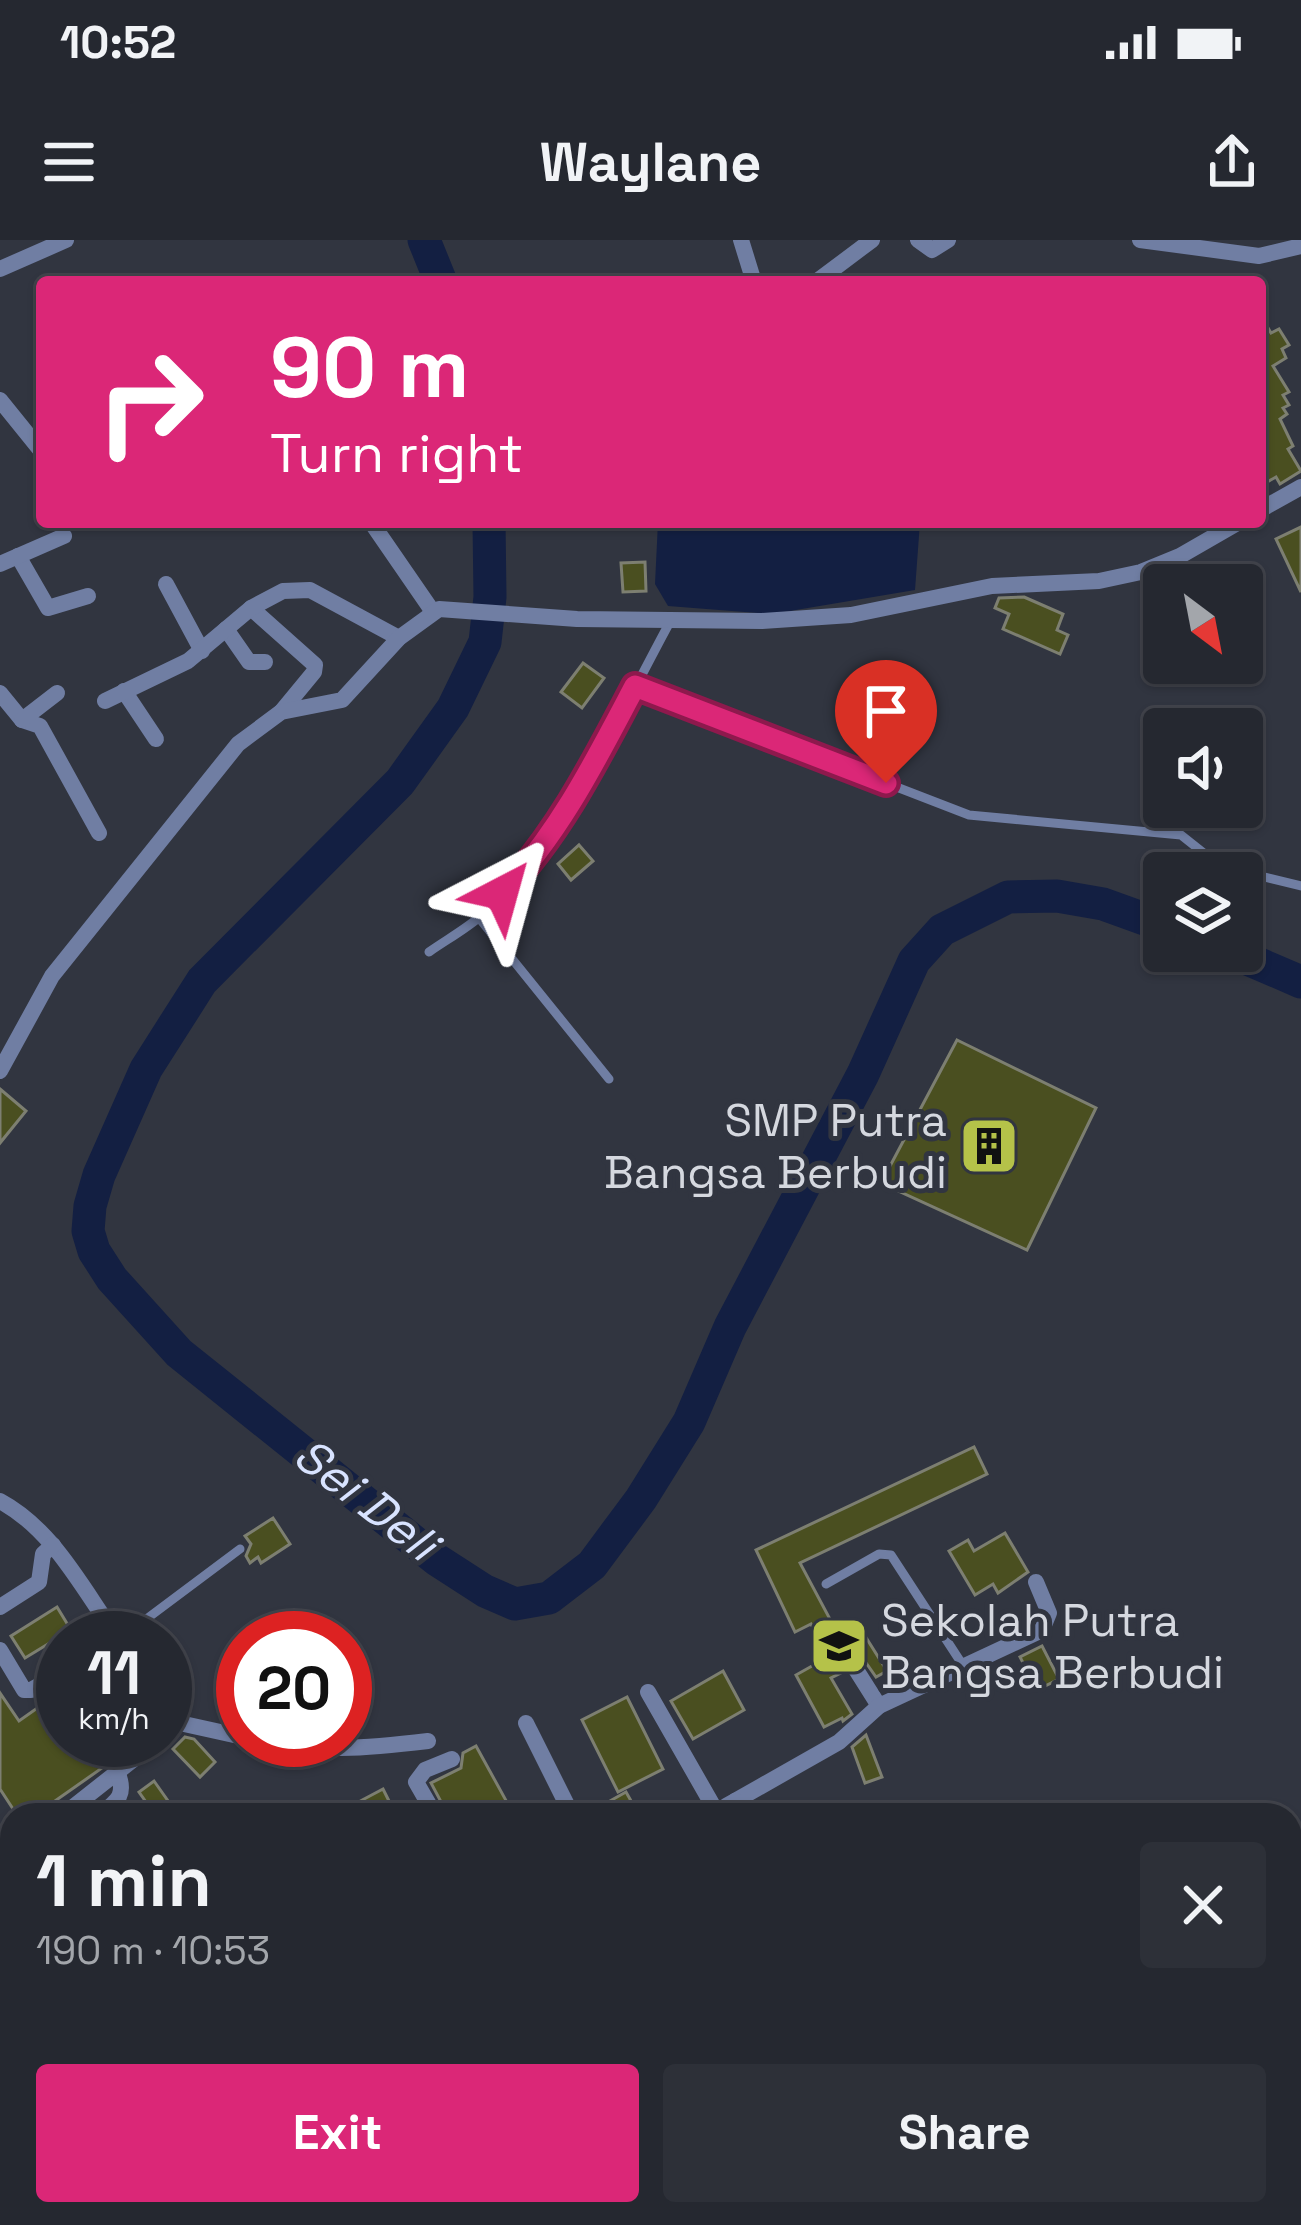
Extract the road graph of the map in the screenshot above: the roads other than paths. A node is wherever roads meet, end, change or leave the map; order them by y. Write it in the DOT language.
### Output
graph roads {
  1 [pos="66,240"];
  2 [pos="741,240"];
  3 [pos="872,240"];
  4 [pos="918,240"];
  5 [pos="948,240"];
  6 [pos="1140,240"];
  7 [pos="1301,246"];
  8 [pos="0,269"];
  9 [pos="752,276"];
  10 [pos="825,276"];
  11 [pos="0,400"];
  12 [pos="36,445"];
  13 [pos="1301,488"];
  14 [pos="1266,507"];
  15 [pos="375,528"];
  16 [pos="1225,528"];
  17 [pos="64,536"];
  18 [pos="18,556"];
  19 [pos="0,564"];
  20 [pos="166,584"];
  21 [pos="88,596"];
  22 [pos="251,608"];
  23 [pos="433,611"];
  24 [pos="671,620"];
  25 [pos="226,629"];
  26 [pos="398,638"];
  27 [pos="202,651"];
  28 [pos="265,662"];
  29 [pos="635,686"];
  30 [pos="124,691"];
  31 [pos="0,692"];
  32 [pos="57,693"];
  33 [pos="104,700"];
  34 [pos="281,712"];
  35 [pos="22,720"];
  36 [pos="156,739"];
  37 [pos="99,833"];
  38 [pos="1301,886"];
  39 [pos="479,918"];
  40 [pos="429,952"];
  41 [pos="0,1071"];
  42 [pos="609,1079"];
  43 [pos="0,1501"];
  44 [pos="53,1545"];
  45 [pos="240,1549"];
  46 [pos="1036,1582"];
  47 [pos="826,1584"];
  48 [pos="0,1607"];
  49 [pos="100,1611"];
  50 [pos="156,1611"];
  51 [pos="0,1650"];
  52 [pos="964,1667"];
  53 [pos="855,1668"];
  54 [pos="36,1687"];
  55 [pos="648,1692"];
  56 [pos="879,1706"];
  57 [pos="526,1723"];
  58 [pos="428,1741"];
  59 [pos="372,1747"];
  60 [pos="452,1759"];
  61 [pos="121,1767"];
  62 [pos="117,1771"];
  63 [pos="735,1801"];
  64 [pos="78,1803"];
  65 [pos="115,1803"];
  66 [pos="428,1803"];
  67 [pos="566,1803"];
  68 [pos="708,1803"];
  69 [pos="731,1803"];
  70 [pos="737,1803"];
  1 -- 8 [label="street"];
  2 -- 9 [label="street"];
  3 -- 10 [label="street"];
  4 -- 5 [label="street"];
  6 -- 7 [label="street"];
  11 -- 12 [label="street"];
  13 -- 14 [label="street"];
  15 -- 23 [label="street"];
  16 -- 24 [label="street"];
  17 -- 18 [label="street"];
  18 -- 19 [label="street"];
  18 -- 21 [label="street"];
  20 -- 27 [label="street"];
  22 -- 25 [label="street"];
  22 -- 26 [label="street"];
  22 -- 34 [label="street"];
  23 -- 24 [label="street"];
  23 -- 26 [label="street"];
  24 -- 29 [label="lane"];
  25 -- 27 [label="street"];
  25 -- 28 [label="street"];
  26 -- 34 [label="street"];
  27 -- 30 [label="street"];
  29 -- 38 [label="lane"];
  29 -- 39 [label="lane"];
  30 -- 33 [label="street"];
  30 -- 36 [label="street"];
  31 -- 35 [label="street"];
  32 -- 35 [label="street"];
  34 -- 41 [label="street"];
  35 -- 37 [label="street"];
  39 -- 40 [label="lane"];
  39 -- 42 [label="lane"];
  43 -- 44 [label="street"];
  44 -- 48 [label="street"];
  44 -- 49 [label="street"];
  45 -- 50 [label="lane"];
  46 -- 52 [label="street"];
  47 -- 52 [label="lane"];
  51 -- 54 [label="street"];
  52 -- 56 [label="street"];
  53 -- 56 [label="street"];
  55 -- 68 [label="street"];
  56 -- 63 [label="street"];
  57 -- 67 [label="street"];
  58 -- 59 [label="street"];
  60 -- 66 [label="street"];
  61 -- 62 [label="street"];
  62 -- 64 [label="street"];
  62 -- 65 [label="street"];
  63 -- 69 [label="street"];
  63 -- 70 [label="street"];
}
